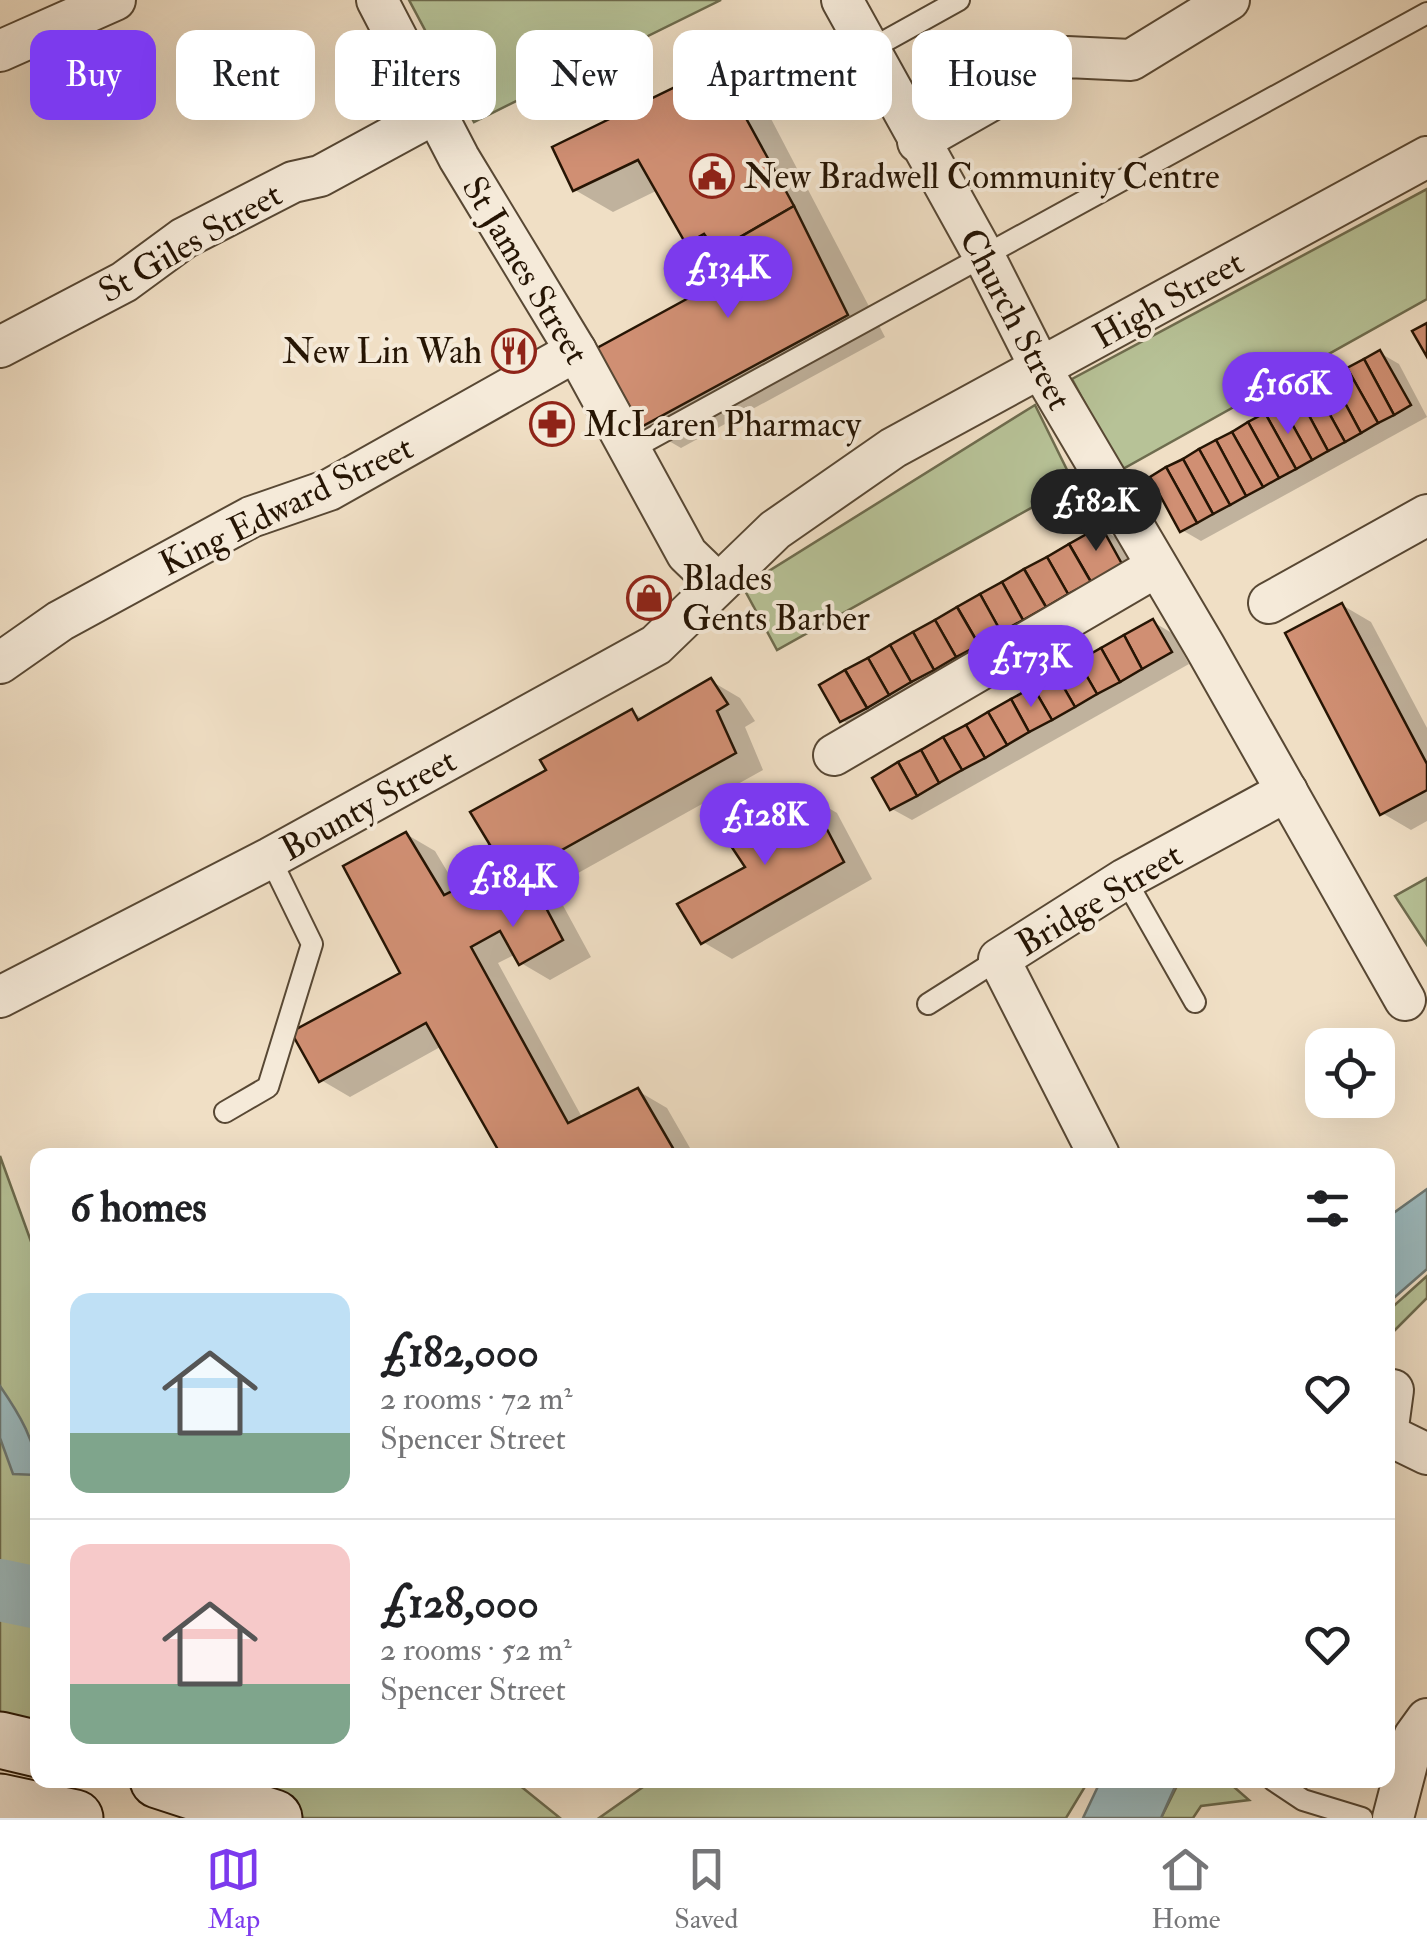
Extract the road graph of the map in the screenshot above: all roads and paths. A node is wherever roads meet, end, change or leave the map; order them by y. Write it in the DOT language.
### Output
graph roads {
  1 [pos="115,0"];
  2 [pos="377,0"];
  3 [pos="842,0"];
  4 [pos="959,0"];
  5 [pos="1229,0"];
  6 [pos="1427,13"];
  7 [pos="392,30"];
  8 [pos="859,30"];
  9 [pos="892,38"];
  10 [pos="0,51"];
  11 [pos="892,92"];
  12 [pos="423,120"];
  13 [pos="438,120"];
  14 [pos="918,142"];
  15 [pos="1427,157"];
  16 [pos="985,258"];
  17 [pos="0,346"];
  18 [pos="576,351"];
  19 [pos="1042,369"];
  20 [pos="630,450"];
  21 [pos="1427,515"];
  22 [pos="1156,567"];
  23 [pos="718,584"];
  24 [pos="1269,602"];
  25 [pos="0,662"];
  26 [pos="834,755"];
  27 [pos="1287,791"];
  28 [pos="270,858"];
  29 [pos="1126,878"];
  30 [pos="999,959"];
  31 [pos="0,997"];
  32 [pos="1404,1000"];
  33 [pos="1194,1002"];
  34 [pos="928,1004"];
  35 [pos="225,1112"];
  36 [pos="1096,1148"];
  37 [pos="1395,1438"];
  38 [pos="1427,1454"];
  39 [pos="1427,1718"];
  40 [pos="0,1740"];
  41 [pos="30,1748"];
  42 [pos="182,1788"];
  43 [pos="1285,1788"];
  44 [pos="0,1802"];
  45 [pos="75,1818"];
  46 [pos="274,1818"];
  47 [pos="1362,1818"];
  48 [pos="1394,1818"];
  1 -- 10 [label="street"];
  2 -- 7 [label="street, St James Street"];
  3 -- 8 [label="street, Church Street"];
  4 -- 9 [label="lane"];
  5 -- 14 [label="street"];
  6 -- 16 [label="lane"];
  11 -- 14 [label="street, Church Street"];
  12 -- 17 [label="street, St Giles Street"];
  13 -- 18 [label="street, St James Street"];
  14 -- 16 [label="street, Church Street"];
  15 -- 19 [label="street, High Street"];
  16 -- 19 [label="street, Church Street"];
  16 -- 20 [label="lane"];
  18 -- 20 [label="street, St James Street"];
  18 -- 25 [label="street, King Edward Street"];
  19 -- 22 [label="street, Church Street"];
  19 -- 23 [label="street, High Street"];
  20 -- 23 [label="street, St James Street"];
  21 -- 24 [label="street"];
  22 -- 26 [label="street"];
  22 -- 27 [label="street, Church Street"];
  23 -- 28 [label="street, Bounty Street"];
  27 -- 29 [label="street, Bridge Street"];
  27 -- 32 [label="street, Church Street"];
  28 -- 31 [label="street, Bounty Street"];
  28 -- 35 [label="lane"];
  29 -- 30 [label="street, Bridge Street"];
  29 -- 33 [label="lane"];
  30 -- 34 [label="lane"];
  30 -- 36 [label="street, Bridge Street"];
  37 -- 38 [label="street"];
  39 -- 48 [label="street"];
  40 -- 41 [label="street"];
  42 -- 46 [label="street"];
  43 -- 47 [label="lane"];
  44 -- 45 [label="street"];
}
